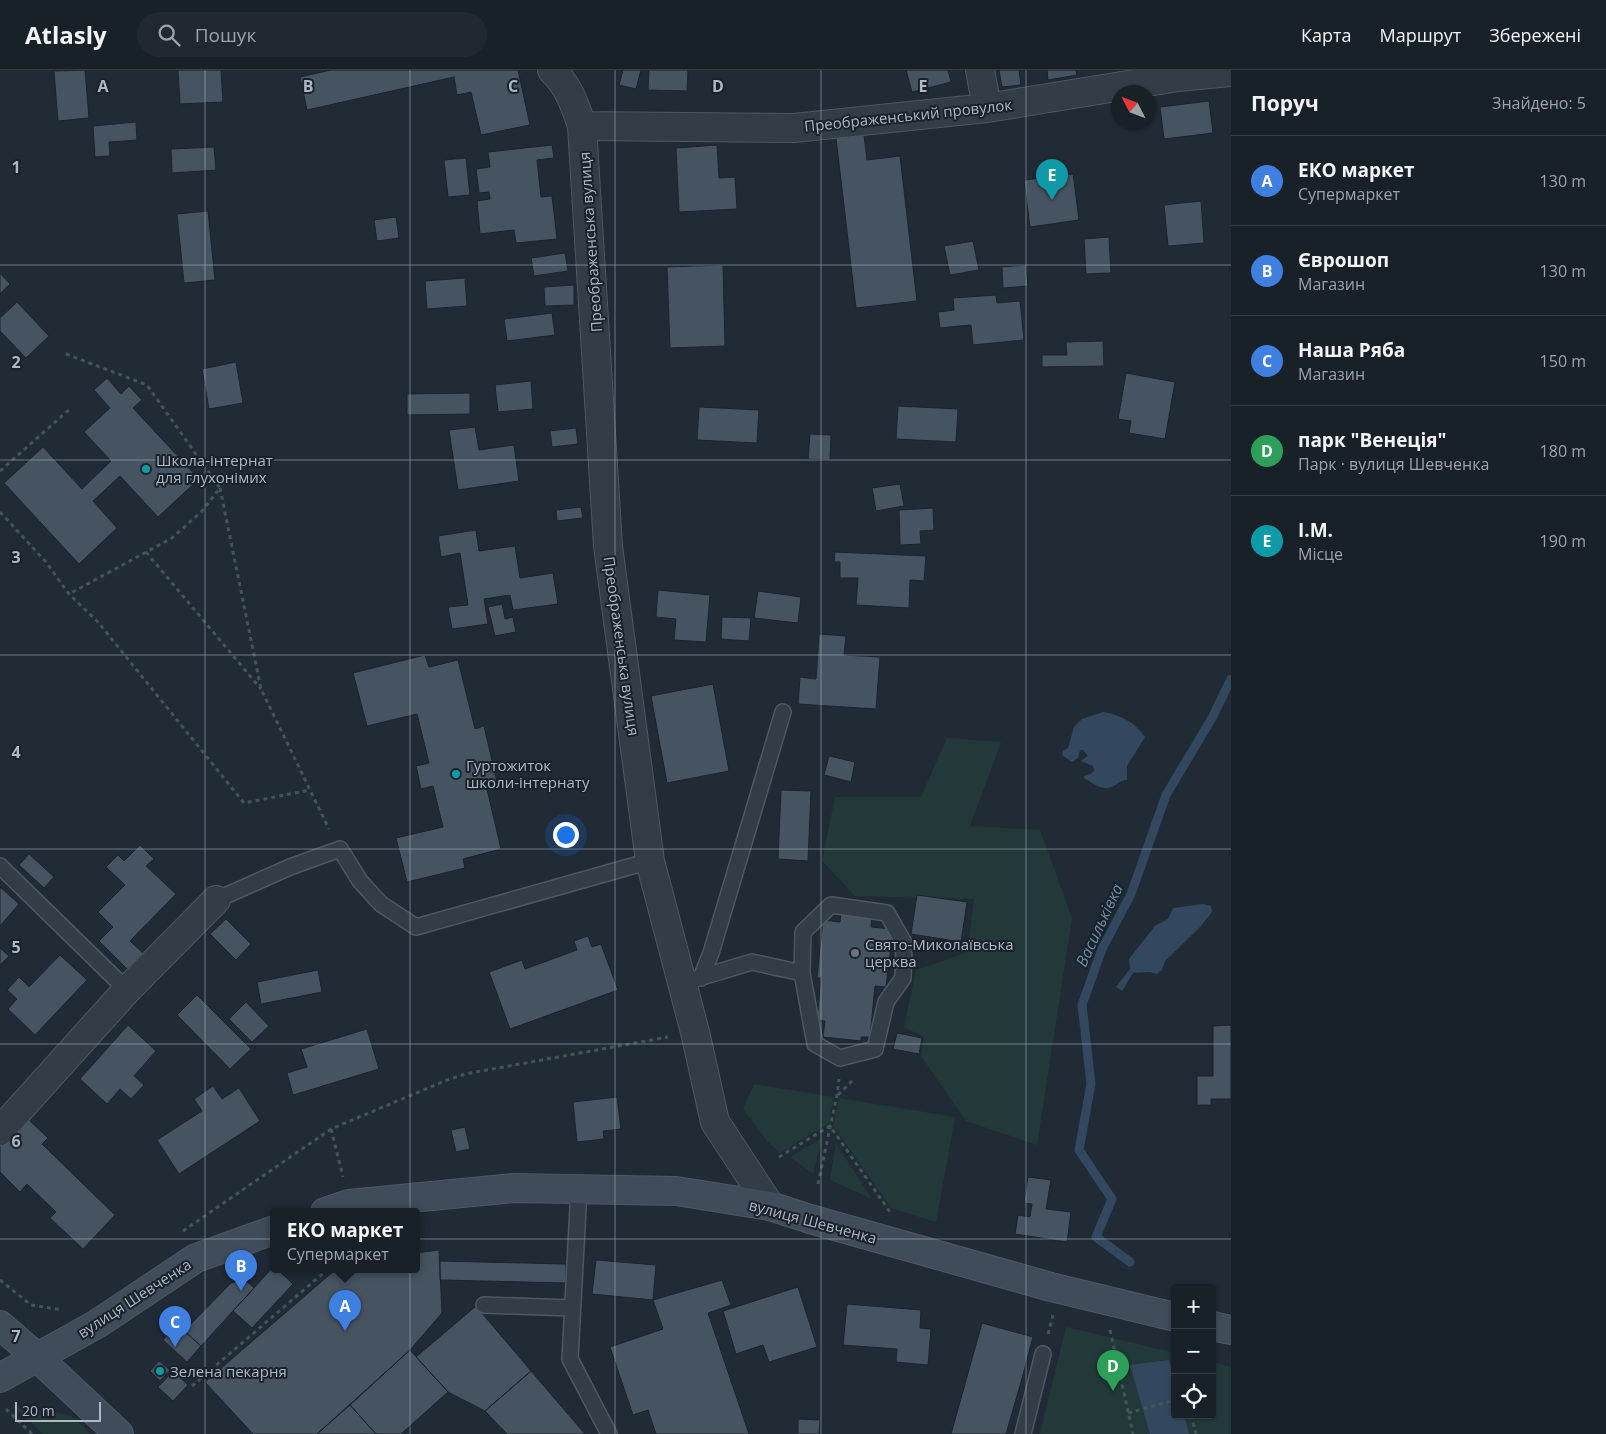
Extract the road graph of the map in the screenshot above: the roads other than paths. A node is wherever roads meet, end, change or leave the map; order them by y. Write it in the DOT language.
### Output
graph roads {
  1 [pos="552,70"];
  2 [pos="980,70"];
  3 [pos="1231,72"];
  4 [pos="987,108"];
  5 [pos="582,126"];
  6 [pos="783,712"];
  7 [pos="650,861"];
  8 [pos="0,866"];
  9 [pos="216,900"];
  10 [pos="802,973"];
  11 [pos="692,981"];
  12 [pos="127,990"];
  13 [pos="0,1131"];
  14 [pos="579,1189"];
  15 [pos="770,1206"];
  16 [pos="336,1208"];
  17 [pos="270,1231"];
  18 [pos="484,1305"];
  19 [pos="572,1308"];
  20 [pos="1171,1315"];
  21 [pos="0,1325"];
  22 [pos="1216,1327"];
  23 [pos="1231,1330"];
  24 [pos="1043,1354"];
  25 [pos="37,1357"];
  26 [pos="0,1378"];
  27 [pos="119,1434"];
  28 [pos="609,1434"];
  29 [pos="1023,1434"];
  1 -- 5 [label="street, Преображенська вулиця"];
  2 -- 4 [label="street"];
  3 -- 4 [label="street, Преображенський провулок"];
  4 -- 5 [label="street, Преображенський провулок"];
  5 -- 7 [label="street, Преображенська вулиця"];
  6 -- 11 [label="lane"];
  7 -- 9 [label="lane"];
  7 -- 11 [label="street, Преображенська вулиця"];
  8 -- 12 [label="lane"];
  9 -- 12 [label="street"];
  10 -- 10 [label="lane"];
  10 -- 11 [label="lane"];
  11 -- 15 [label="street, Преображенська вулиця"];
  12 -- 13 [label="street"];
  14 -- 15 [label="street, вулиця Шевченка"];
  14 -- 16 [label="street, вулиця Шевченка"];
  14 -- 19 [label="lane"];
  15 -- 20 [label="street, вулиця Шевченка"];
  17 -- 25 [label="street, вулиця Шевченка"];
  18 -- 19 [label="lane"];
  19 -- 28 [label="lane"];
  21 -- 25 [label="street"];
  22 -- 23 [label="street"];
  24 -- 29 [label="lane"];
  25 -- 26 [label="street, вулиця Шевченка"];
  25 -- 27 [label="street"];
}
